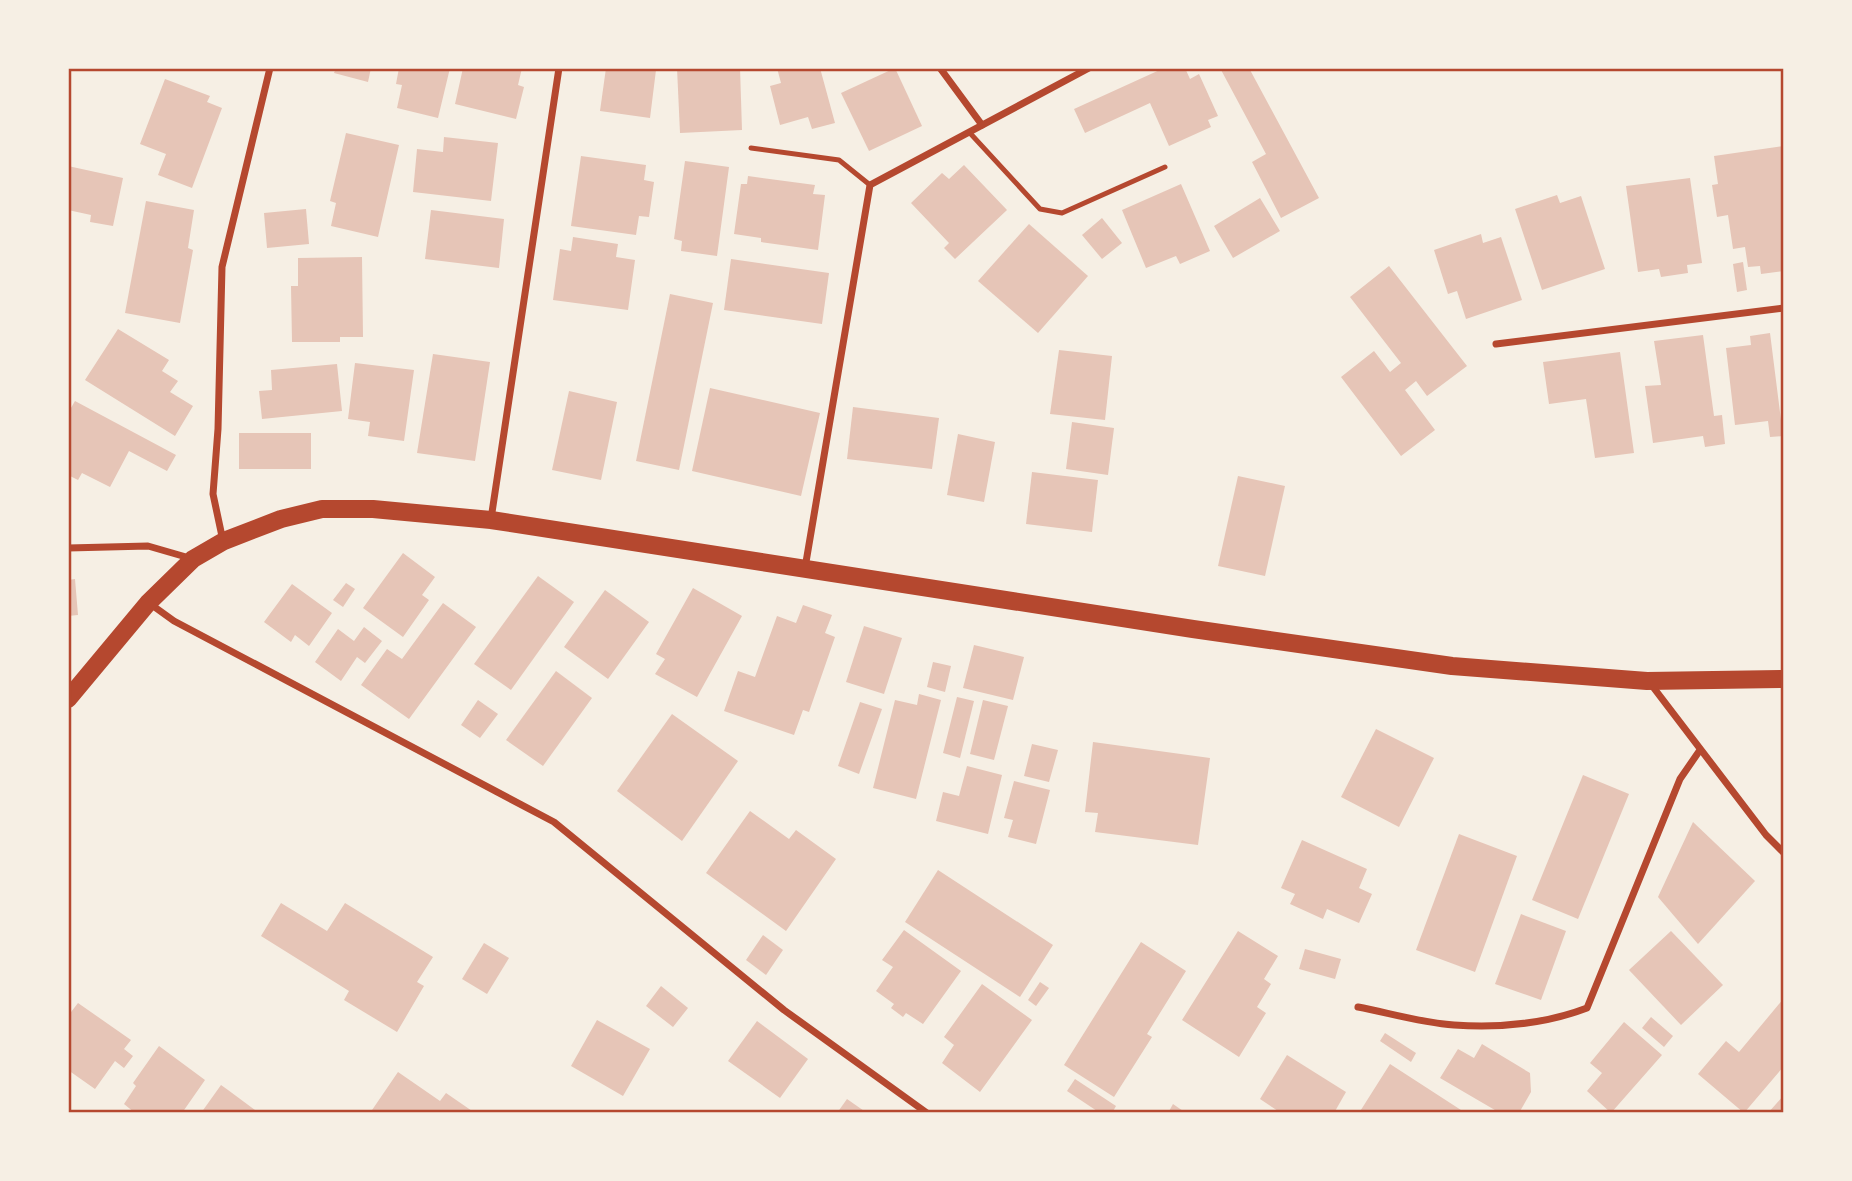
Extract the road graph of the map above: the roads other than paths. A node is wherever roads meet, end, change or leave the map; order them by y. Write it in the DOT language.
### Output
graph roads {
  1 [pos="270,68"];
  2 [pos="559,68"];
  3 [pos="940,68"];
  4 [pos="1089,68"];
  5 [pos="982,125"];
  6 [pos="969,132"];
  7 [pos="751,148"];
  8 [pos="1165,167"];
  9 [pos="870,186"];
  10 [pos="1784,308"];
  11 [pos="1496,344"];
  12 [pos="491,520"];
  13 [pos="224,541"];
  14 [pos="68,548"];
  15 [pos="193,559"];
  16 [pos="805,569"];
  17 [pos="148,603"];
  18 [pos="1784,679"];
  19 [pos="1647,681"];
  20 [pos="68,699"];
  21 [pos="1700,750"];
  22 [pos="1784,853"];
  23 [pos="1358,1007"];
  24 [pos="927,1113"];
  1 -- 13 [label="street"];
  2 -- 12 [label="street"];
  3 -- 5 [label="street"];
  4 -- 5 [label="street"];
  5 -- 6 [label="street"];
  6 -- 8 [label="lane"];
  6 -- 9 [label="street"];
  7 -- 9 [label="lane"];
  9 -- 16 [label="street"];
  10 -- 11 [label="street"];
  12 -- 13 [label="main road"];
  12 -- 16 [label="main road"];
  13 -- 15 [label="main road"];
  14 -- 15 [label="street"];
  15 -- 17 [label="main road"];
  16 -- 19 [label="main road"];
  17 -- 20 [label="main road"];
  17 -- 24 [label="street"];
  18 -- 19 [label="main road"];
  19 -- 21 [label="street"];
  21 -- 22 [label="street"];
  21 -- 23 [label="street"];
}
